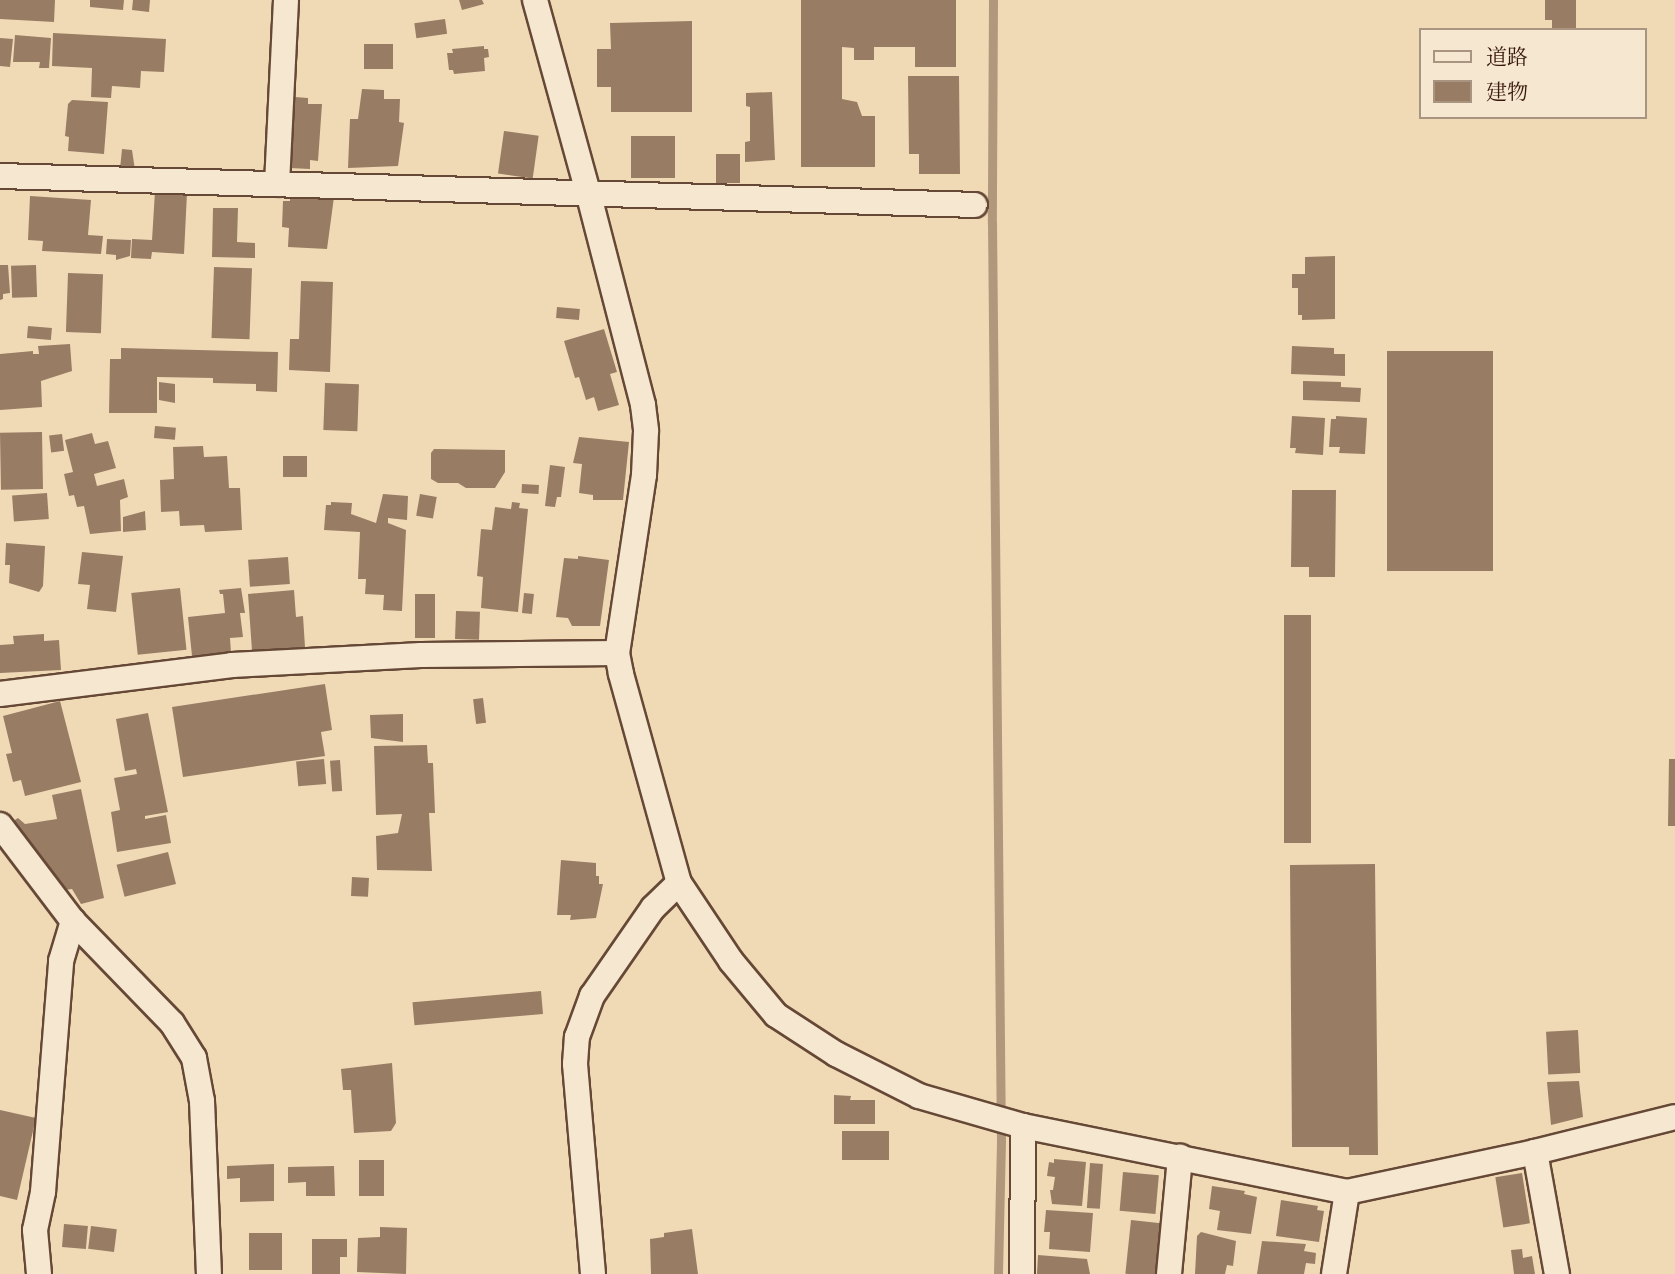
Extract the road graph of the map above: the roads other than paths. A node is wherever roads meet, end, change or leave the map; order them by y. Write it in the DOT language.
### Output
graph roads {
  1 [pos="286,0"];
  2 [pos="535,0"];
  3 [pos="0,176"];
  4 [pos="277,184"];
  5 [pos="588,192"];
  6 [pos="975,205"];
  7 [pos="617,653"];
  8 [pos="0,694"];
  9 [pos="0,825"];
  10 [pos="679,883"];
  11 [pos="73,921"];
  12 [pos="1675,1117"];
  13 [pos="1023,1126"];
  14 [pos="1535,1152"];
  15 [pos="1180,1157"];
  16 [pos="1347,1192"];
  17 [pos="39,1274"];
  18 [pos="209,1274"];
  19 [pos="593,1274"];
  20 [pos="1022,1274"];
  21 [pos="1169,1274"];
  22 [pos="1334,1274"];
  23 [pos="1557,1274"];
  1 -- 4 [label="street"];
  2 -- 5 [label="street"];
  3 -- 4 [label="street"];
  4 -- 5 [label="street"];
  5 -- 6 [label="street"];
  5 -- 7 [label="street"];
  7 -- 8 [label="street"];
  7 -- 10 [label="street"];
  9 -- 11 [label="street"];
  10 -- 13 [label="street"];
  10 -- 19 [label="street"];
  11 -- 17 [label="street"];
  11 -- 18 [label="street"];
  12 -- 14 [label="street"];
  13 -- 15 [label="street"];
  13 -- 20 [label="street"];
  14 -- 16 [label="street"];
  14 -- 23 [label="street"];
  15 -- 16 [label="street"];
  15 -- 21 [label="street"];
  16 -- 22 [label="street"];
}
